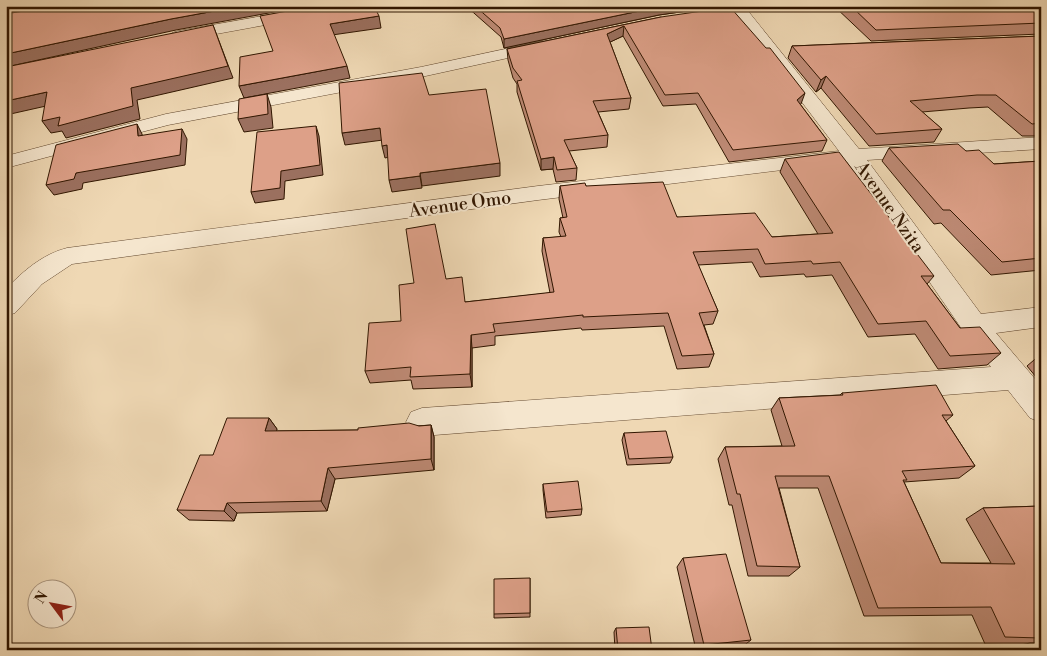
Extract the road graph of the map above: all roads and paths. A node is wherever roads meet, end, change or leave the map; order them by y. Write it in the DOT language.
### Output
graph roads {
  1 [pos="46,6"];
  2 [pos="347,6"];
  3 [pos="737,8"];
  4 [pos="6,14"];
  5 [pos="676,18"];
  6 [pos="159,40"];
  7 [pos="564,41"];
  8 [pos="1041,143"];
  9 [pos="853,155"];
  10 [pos="6,162"];
  11 [pos="6,306"];
  12 [pos="1041,317"];
  13 [pos="974,325"];
  14 [pos="1015,377"];
  15 [pos="1041,409"];
  16 [pos="422,422"];
  1 -- 4 [label="street"];
  2 -- 6 [label="street"];
  3 -- 5 [label="street"];
  3 -- 9 [label="street, Avenue Nzita"];
  7 -- 10 [label="street"];
  8 -- 9 [label="street, Avenue Omo"];
  9 -- 11 [label="street, Avenue Omo"];
  9 -- 13 [label="street, Avenue Nzita"];
  12 -- 13 [label="street"];
  13 -- 14 [label="street, Avenue Nzita"];
  14 -- 15 [label="street, Avenue Nzita"];
  14 -- 16 [label="street"];
}
